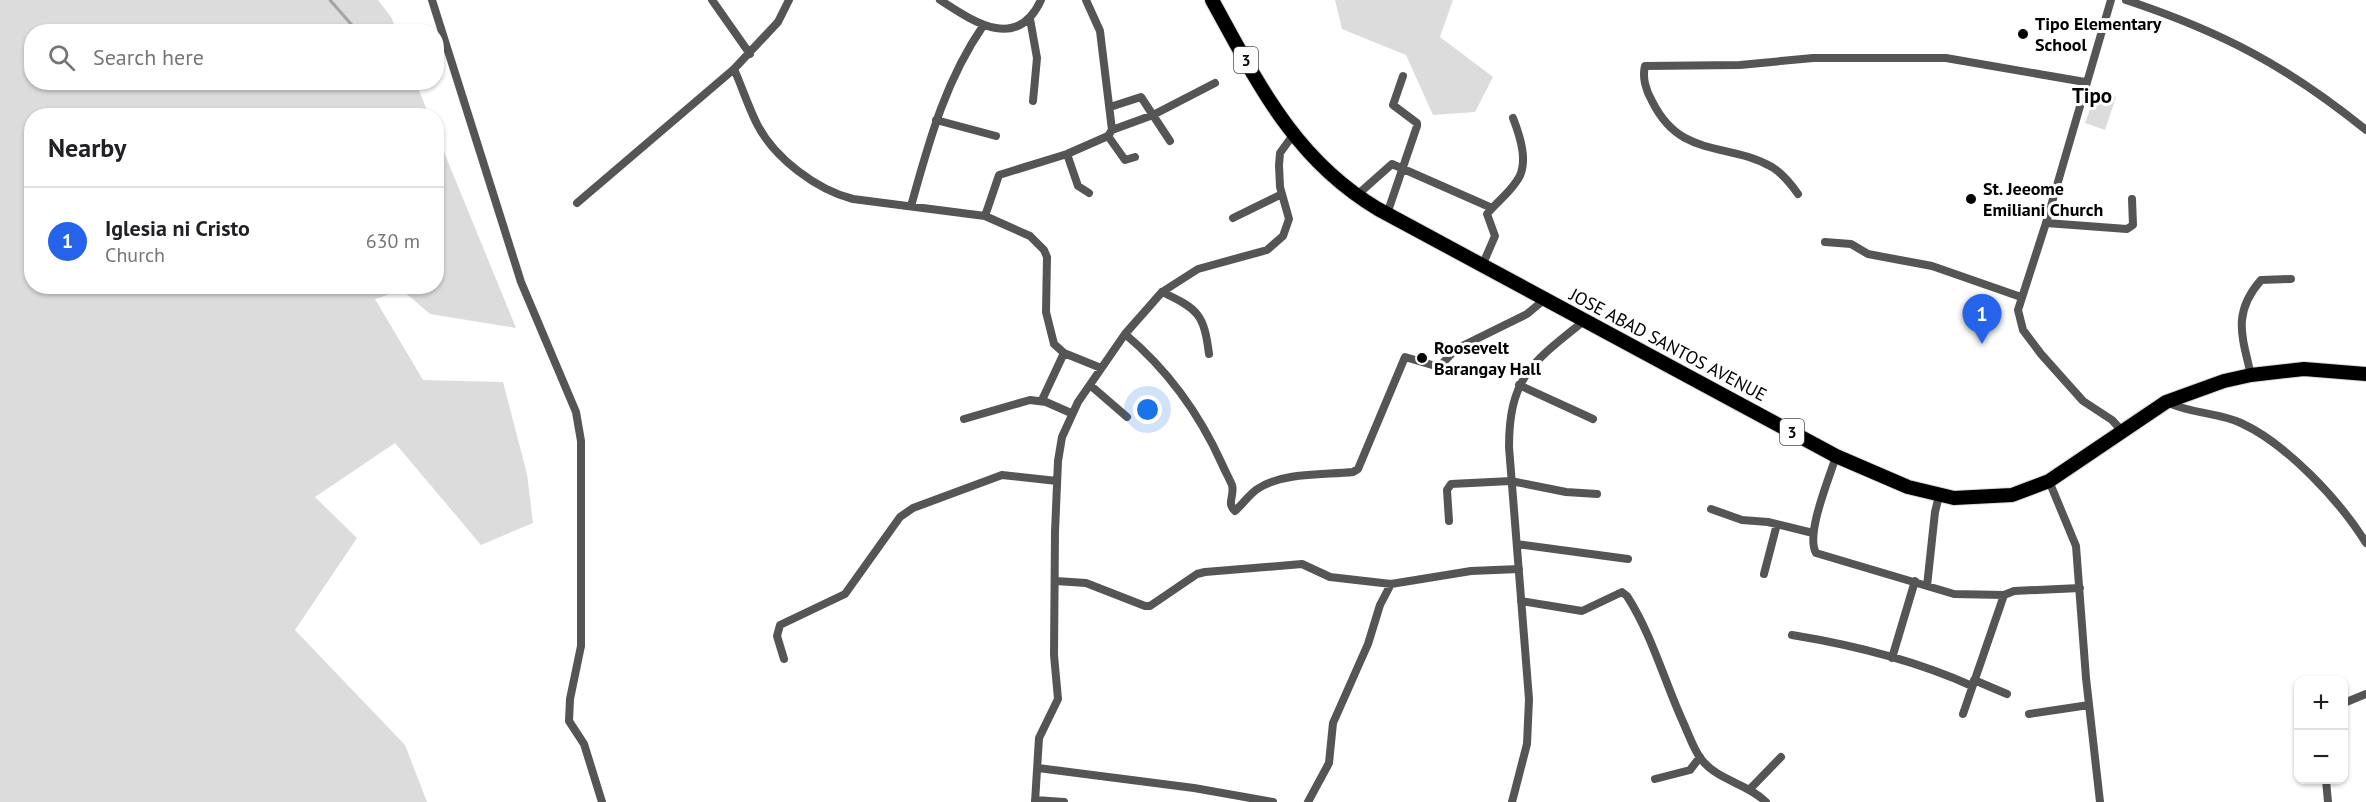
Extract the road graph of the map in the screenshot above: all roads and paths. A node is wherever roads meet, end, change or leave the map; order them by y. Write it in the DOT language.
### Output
graph roads {
  1 [pos="432,0"];
  2 [pos="712,0"];
  3 [pos="789,0"];
  4 [pos="940,0"];
  5 [pos="1041,0"];
  6 [pos="1086,0"];
  7 [pos="2111,0"];
  8 [pos="2126,0"];
  9 [pos="1215,1"];
  10 [pos="1030,19"];
  11 [pos="440,24"];
  12 [pos="983,26"];
  13 [pos="444,38"];
  14 [pos="750,54"];
  15 [pos="734,69"];
  16 [pos="1403,76"];
  17 [pos="2085,82"];
  18 [pos="1215,83"];
  19 [pos="1033,101"];
  20 [pos="1110,107"];
  21 [pos="1153,115"];
  22 [pos="1513,118"];
  23 [pos="936,120"];
  24 [pos="2366,130"];
  25 [pos="1110,133"];
  26 [pos="1293,135"];
  27 [pos="996,136"];
  28 [pos="1170,141"];
  29 [pos="1067,154"];
  30 [pos="1135,157"];
  31 [pos="1404,168"];
  32 [pos="1089,193"];
  33 [pos="1282,194"];
  34 [pos="1798,194"];
  35 [pos="1356,196"];
  36 [pos="2132,199"];
  37 [pos="577,203"];
  38 [pos="911,206"];
  39 [pos="1492,208"];
  40 [pos="1387,214"];
  41 [pos="985,216"];
  42 [pos="1233,218"];
  43 [pos="2046,223"];
  44 [pos="1825,242"];
  45 [pos="1482,266"];
  46 [pos="2291,279"];
  47 [pos="1162,292"];
  48 [pos="2021,297"];
  49 [pos="1545,299"];
  50 [pos="1584,321"];
  51 [pos="1125,334"];
  52 [pos="1064,353"];
  53 [pos="1209,354"];
  54 [pos="1101,368"];
  55 [pos="2366,374"];
  56 [pos="2251,375"];
  57 [pos="1090,384"];
  58 [pos="1519,385"];
  59 [pos="1042,400"];
  60 [pos="2166,402"];
  61 [pos="1071,413"];
  62 [pos="1127,417"];
  63 [pos="964,419"];
  64 [pos="1593,419"];
  65 [pos="2122,431"];
  66 [pos="1836,456"];
  67 [pos="1057,481"];
  68 [pos="1511,481"];
  69 [pos="2049,481"];
  70 [pos="1597,494"];
  71 [pos="1939,495"];
  72 [pos="1711,509"];
  73 [pos="1449,521"];
  74 [pos="1777,524"];
  75 [pos="1813,532"];
  76 [pos="2366,542"];
  77 [pos="1517,544"];
  78 [pos="1628,559"];
  79 [pos="1519,569"];
  80 [pos="1764,574"];
  81 [pos="1056,581"];
  82 [pos="1915,581"];
  83 [pos="1391,584"];
  84 [pos="1927,586"];
  85 [pos="2080,588"];
  86 [pos="2004,595"];
  87 [pos="1521,601"];
  88 [pos="1792,635"];
  89 [pos="1892,658"];
  90 [pos="784,659"];
  91 [pos="1973,683"];
  92 [pos="2007,694"];
  93 [pos="2366,694"];
  94 [pos="2348,701"];
  95 [pos="2089,705"];
  96 [pos="1963,714"];
  97 [pos="2030,714"];
  98 [pos="1781,757"];
  99 [pos="1700,758"];
  100 [pos="1038,768"];
  101 [pos="1655,779"];
  102 [pos="2326,784"];
  103 [pos="1749,790"];
  104 [pos="1035,801"];
  105 [pos="602,802"];
  106 [pos="1064,802"];
  107 [pos="1273,802"];
  108 [pos="1308,802"];
  109 [pos="1512,802"];
  110 [pos="1766,802"];
  111 [pos="2100,802"];
  112 [pos="2328,802"];
  1 -- 11 [label="street"];
  2 -- 14 [label="street"];
  3 -- 14 [label="street"];
  4 -- 12 [label="street"];
  5 -- 10 [label="street"];
  6 -- 20 [label="street"];
  7 -- 17 [label="street"];
  8 -- 24 [label="street"];
  9 -- 26 [label="highway, JOSE ABAD SANTOS AVENUE / 3"];
  10 -- 12 [label="street"];
  10 -- 19 [label="street"];
  12 -- 23 [label="street"];
  13 -- 105 [label="street"];
  14 -- 15 [label="street"];
  15 -- 37 [label="street"];
  15 -- 38 [label="street"];
  16 -- 31 [label="street"];
  17 -- 34 [label="street"];
  17 -- 43 [label="street"];
  18 -- 21 [label="street"];
  20 -- 21 [label="street"];
  20 -- 25 [label="street"];
  21 -- 25 [label="street"];
  21 -- 28 [label="street"];
  22 -- 39 [label="street"];
  23 -- 27 [label="street"];
  23 -- 38 [label="street"];
  25 -- 29 [label="street"];
  25 -- 30 [label="street"];
  26 -- 33 [label="street"];
  26 -- 35 [label="highway, JOSE ABAD SANTOS AVENUE / 3"];
  29 -- 32 [label="street"];
  29 -- 41 [label="street"];
  31 -- 35 [label="street"];
  31 -- 39 [label="street"];
  31 -- 40 [label="street"];
  33 -- 42 [label="street"];
  33 -- 47 [label="street"];
  35 -- 40 [label="highway, JOSE ABAD SANTOS AVENUE / 3"];
  36 -- 43 [label="street"];
  38 -- 41 [label="street"];
  39 -- 45 [label="street"];
  40 -- 45 [label="highway, JOSE ABAD SANTOS AVENUE / 3"];
  41 -- 52 [label="street"];
  43 -- 48 [label="street"];
  44 -- 48 [label="street"];
  45 -- 49 [label="highway, JOSE ABAD SANTOS AVENUE / 3"];
  46 -- 56 [label="street"];
  47 -- 51 [label="street"];
  47 -- 53 [label="street"];
  48 -- 65 [label="street"];
  49 -- 50 [label="highway, JOSE ABAD SANTOS AVENUE / 3"];
  49 -- 51 [label="street"];
  50 -- 58 [label="street"];
  50 -- 66 [label="highway, JOSE ABAD SANTOS AVENUE / 3"];
  51 -- 54 [label="street"];
  52 -- 54 [label="street"];
  52 -- 59 [label="street"];
  54 -- 57 [label="street"];
  55 -- 56 [label="highway, JOSE ABAD SANTOS AVENUE / 3"];
  56 -- 60 [label="highway, JOSE ABAD SANTOS AVENUE / 3"];
  57 -- 61 [label="street"];
  57 -- 62 [label="street"];
  58 -- 64 [label="street"];
  58 -- 68 [label="street"];
  59 -- 61 [label="street"];
  59 -- 63 [label="street"];
  60 -- 65 [label="highway, JOSE ABAD SANTOS AVENUE / 3"];
  60 -- 76 [label="street"];
  61 -- 67 [label="street"];
  65 -- 69 [label="highway, JOSE ABAD SANTOS AVENUE / 3"];
  66 -- 71 [label="highway, JOSE ABAD SANTOS AVENUE / 3"];
  66 -- 75 [label="street"];
  67 -- 81 [label="street"];
  67 -- 90 [label="street"];
  68 -- 70 [label="street"];
  68 -- 73 [label="street"];
  68 -- 77 [label="street"];
  69 -- 71 [label="highway, JOSE ABAD SANTOS AVENUE / 3"];
  69 -- 85 [label="street"];
  71 -- 84 [label="street"];
  72 -- 74 [label="street"];
  74 -- 75 [label="street"];
  74 -- 80 [label="street"];
  75 -- 82 [label="street"];
  77 -- 78 [label="street"];
  77 -- 79 [label="street"];
  79 -- 83 [label="street"];
  79 -- 87 [label="street"];
  81 -- 83 [label="street"];
  81 -- 100 [label="street"];
  82 -- 84 [label="street"];
  82 -- 89 [label="street"];
  83 -- 108 [label="street"];
  84 -- 86 [label="street"];
  85 -- 86 [label="street"];
  85 -- 95 [label="street"];
  86 -- 91 [label="street"];
  87 -- 99 [label="street"];
  87 -- 109 [label="street"];
  88 -- 89 [label="street"];
  89 -- 91 [label="street"];
  91 -- 92 [label="street"];
  91 -- 96 [label="street"];
  93 -- 94 [label="street"];
  95 -- 97 [label="street"];
  95 -- 111 [label="street"];
  98 -- 103 [label="street"];
  99 -- 101 [label="street"];
  99 -- 103 [label="street"];
  100 -- 104 [label="street"];
  100 -- 107 [label="street"];
  102 -- 112 [label="street"];
  103 -- 110 [label="street"];
  104 -- 106 [label="street"];
}
